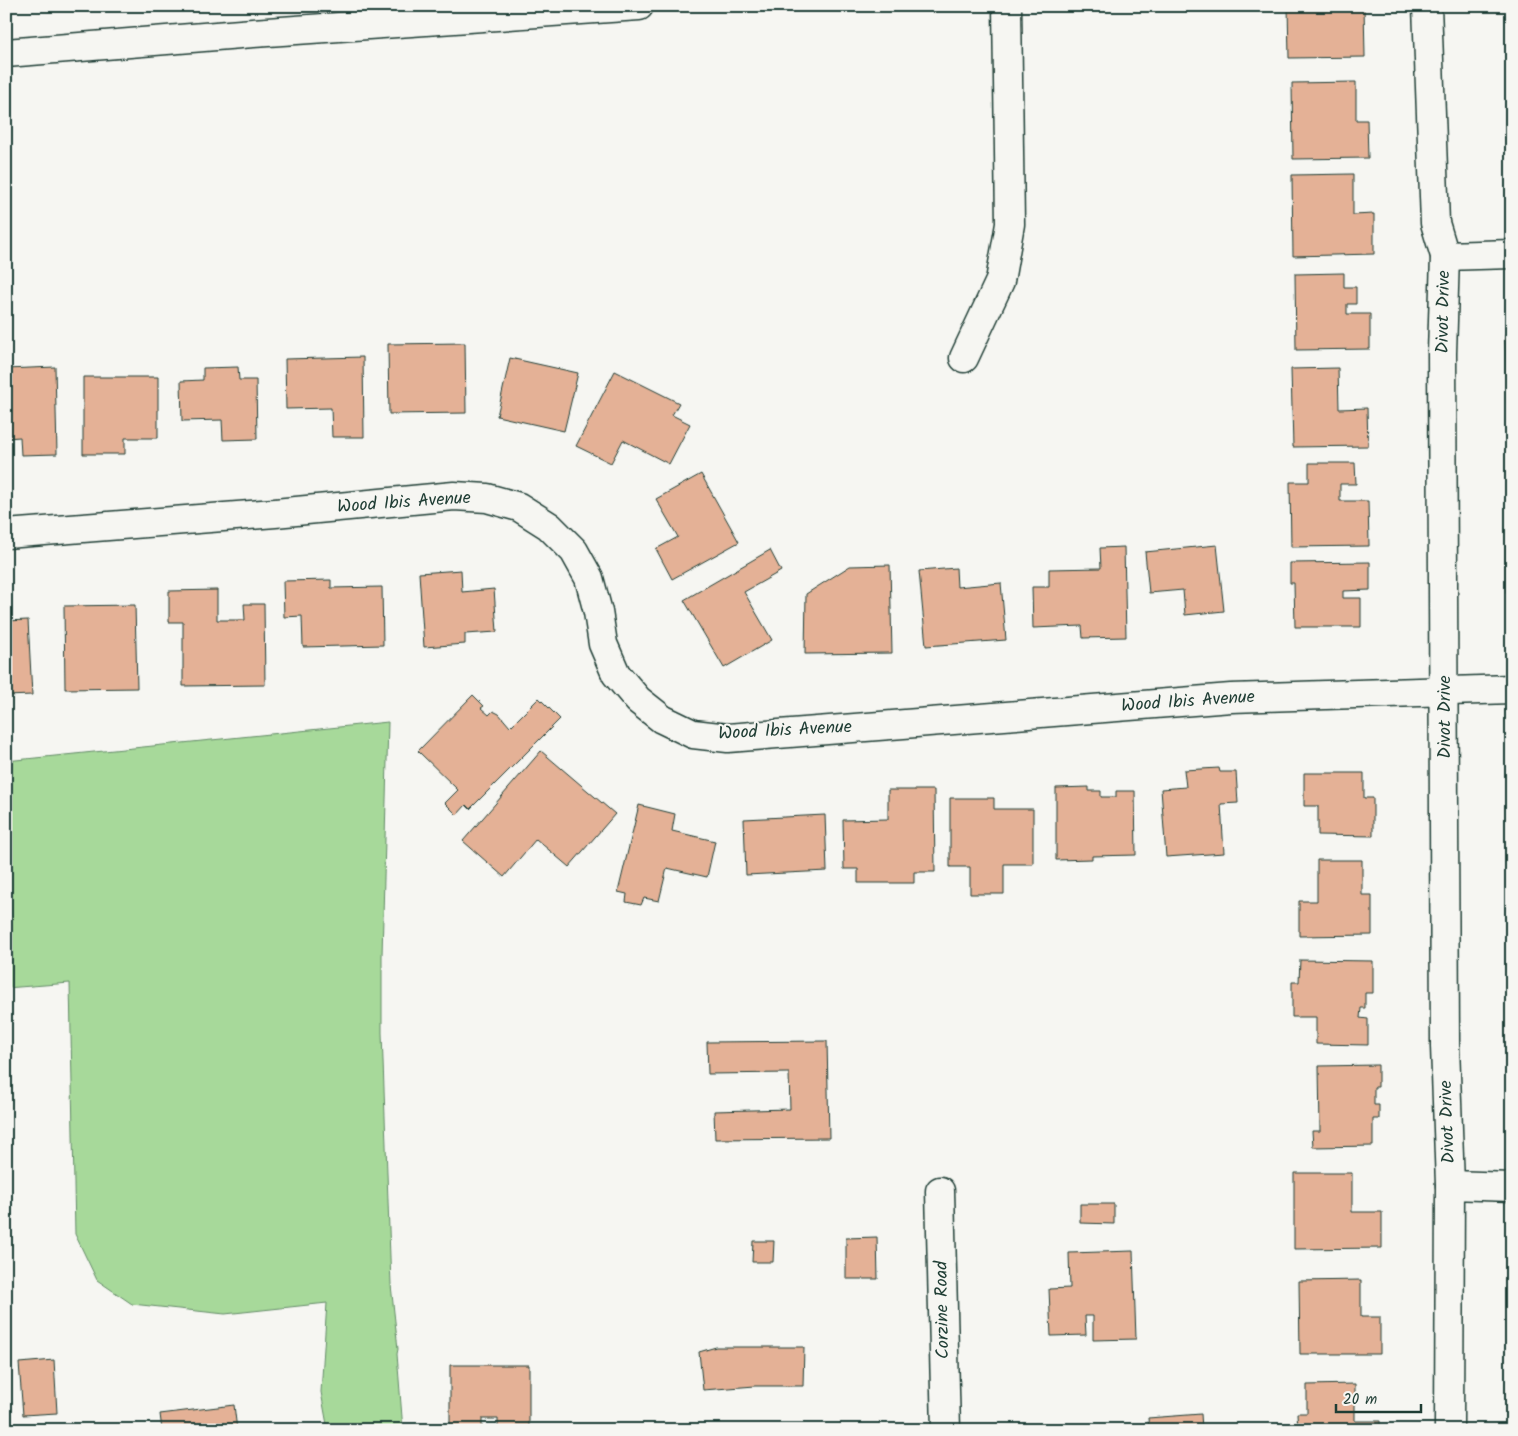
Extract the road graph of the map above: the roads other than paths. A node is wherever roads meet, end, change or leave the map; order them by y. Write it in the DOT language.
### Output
graph roads {
  1 [pos="639,6"];
  2 [pos="1007,6"];
  3 [pos="1427,6"];
  4 [pos="584,8"];
  5 [pos="6,53"];
  6 [pos="1512,254"];
  7 [pos="1445,256"];
  8 [pos="964,358"];
  9 [pos="6,534"];
  10 [pos="1512,689"];
  11 [pos="1445,691"];
  12 [pos="1450,1185"];
  13 [pos="1512,1187"];
  14 [pos="940,1191"];
  15 [pos="946,1430"];
  16 [pos="1449,1430"];
  1 -- 4 [label="street"];
  2 -- 8 [label="street"];
  3 -- 7 [label="street, Divot Drive"];
  4 -- 5 [label="street"];
  6 -- 7 [label="street"];
  7 -- 11 [label="street, Divot Drive"];
  9 -- 11 [label="street, Wood Ibis Avenue"];
  10 -- 11 [label="street, Wood Ibis Avenue"];
  11 -- 12 [label="street, Divot Drive"];
  12 -- 13 [label="street"];
  12 -- 16 [label="street, Divot Drive"];
  14 -- 15 [label="street, Corzine Road"];
}
